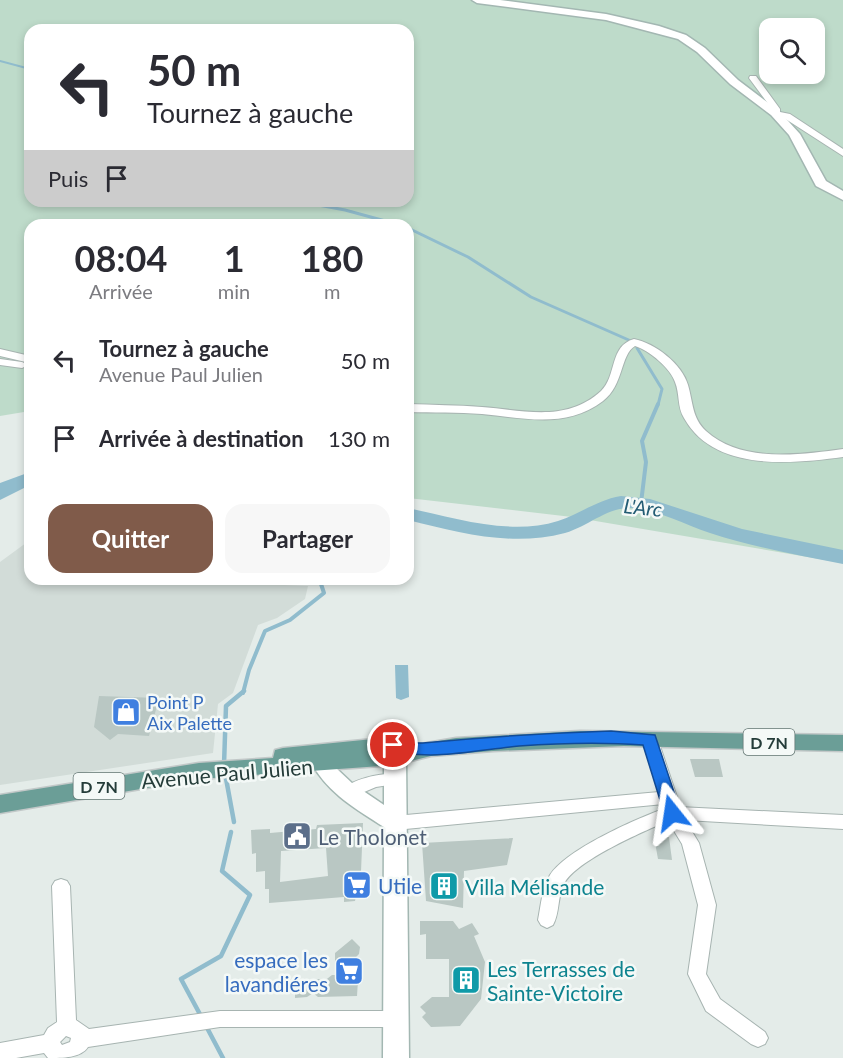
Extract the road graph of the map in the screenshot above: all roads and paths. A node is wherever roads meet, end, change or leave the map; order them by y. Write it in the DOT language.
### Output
graph roads {
  1 [pos="477,0"];
  2 [pos="753,78"];
  3 [pos="775,113"];
  4 [pos="843,153"];
  5 [pos="843,196"];
  6 [pos="0,351"];
  7 [pos="24,358"];
  8 [pos="0,362"];
  9 [pos="24,366"];
  10 [pos="414,408"];
  11 [pos="843,453"];
  12 [pos="650,740"];
  13 [pos="843,742"];
  14 [pos="389,749"];
  15 [pos="323,764"];
  16 [pos="227,766"];
  17 [pos="198,770"];
  18 [pos="396,779"];
  19 [pos="350,792"];
  20 [pos="0,799"];
  21 [pos="0,804"];
  22 [pos="670,805"];
  23 [pos="843,822"];
  24 [pos="395,823"];
  25 [pos="61,886"];
  26 [pos="547,920"];
  27 [pos="397,1019"];
  28 [pos="67,1027"];
  29 [pos="758,1038"];
  30 [pos="82,1039"];
  31 [pos="0,1052"];
  32 [pos="60,1052"];
  33 [pos="396,1058"];
  1 -- 3 [label="street"];
  2 -- 3 [label="street"];
  3 -- 4 [label="street"];
  3 -- 5 [label="street"];
  6 -- 7 [label="street"];
  8 -- 9 [label="street"];
  10 -- 11 [label="street"];
  12 -- 13 [label="main road, Avenue Paul Julien / D 7N"];
  12 -- 14 [label="main road, Avenue Paul Julien / D 7N"];
  12 -- 22 [label="street"];
  14 -- 15 [label="main road, Avenue Paul Julien / D 7N"];
  14 -- 16 [label="main road, Avenue Paul Julien / D 7N"];
  14 -- 18 [label="street"];
  15 -- 16 [label="main road, Avenue Paul Julien / D 7N"];
  15 -- 19 [label="street"];
  16 -- 17 [label="main road, Avenue Paul Julien / D 7N"];
  17 -- 20 [label="main road, Avenue Paul Julien / D 7N"];
  17 -- 21 [label="main road, Avenue Paul Julien / D 7N"];
  18 -- 19 [label="street"];
  18 -- 24 [label="street"];
  19 -- 24 [label="street"];
  22 -- 23 [label="street"];
  22 -- 24 [label="street"];
  22 -- 26 [label="street"];
  22 -- 29 [label="street"];
  24 -- 27 [label="street"];
  25 -- 28 [label="street"];
  27 -- 30 [label="street"];
  27 -- 33 [label="street"];
  28 -- 30 [label="street"];
  28 -- 32 [label="street"];
  30 -- 32 [label="street"];
  31 -- 32 [label="street"];
}
